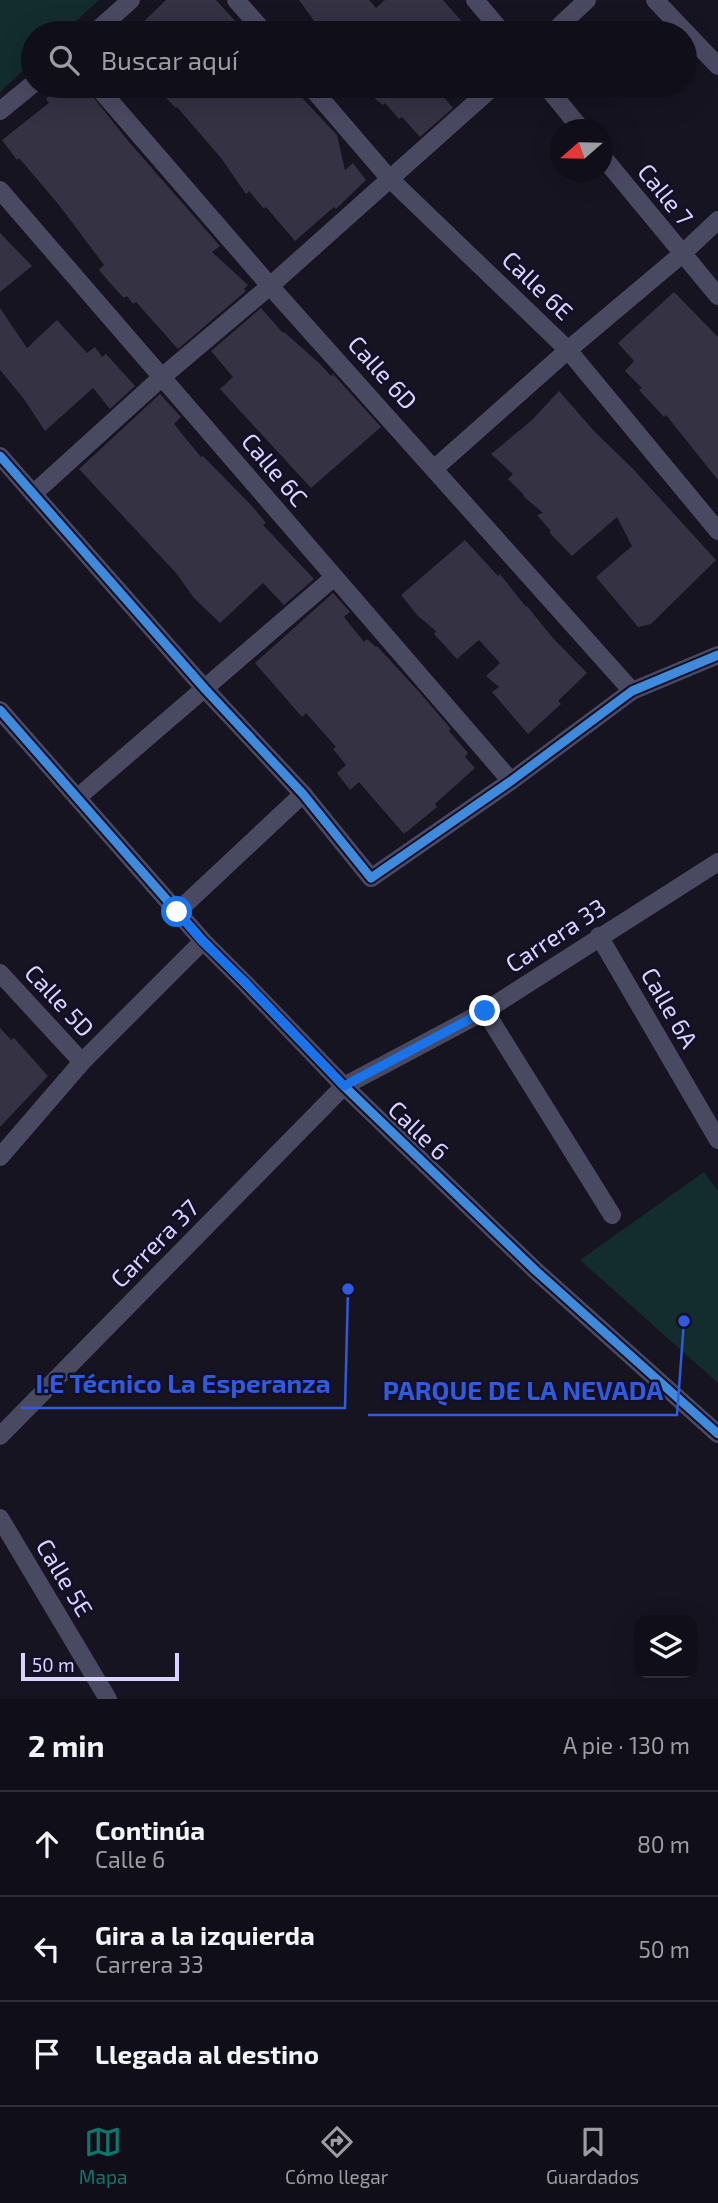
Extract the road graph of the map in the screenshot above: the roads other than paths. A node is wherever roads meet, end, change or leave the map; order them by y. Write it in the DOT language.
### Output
graph roads {
  1 [pos="131,0"];
  2 [pos="236,0"];
  3 [pos="475,0"];
  4 [pos="587,0"];
  5 [pos="655,0"];
  6 [pos="107,21"];
  7 [pos="254,21"];
  8 [pos="493,21"];
  9 [pos="565,21"];
  10 [pos="675,21"];
  11 [pos="697,44"];
  12 [pos="718,66"];
  13 [pos="21,94"];
  14 [pos="107,98"];
  15 [pos="320,98"];
  16 [pos="480,98"];
  17 [pos="556,98"];
  18 [pos="0,111"];
  19 [pos="573,119"];
  20 [pos="613,168"];
  21 [pos="389,178"];
  22 [pos="0,190"];
  23 [pos="718,220"];
  24 [pos="682,254"];
  25 [pos="270,286"];
  26 [pos="718,296"];
  27 [pos="568,350"];
  28 [pos="162,376"];
  29 [pos="0,456"];
  30 [pos="435,468"];
  31 [pos="33,494"];
  32 [pos="718,531"];
  33 [pos="333,579"];
  34 [pos="718,655"];
  35 [pos="205,690"];
  36 [pos="632,691"];
  37 [pos="2,716"];
  38 [pos="511,781"];
  39 [pos="303,794"];
  40 [pos="77,798"];
  41 [pos="718,862"];
  42 [pos="177,912"];
  43 [pos="599,936"];
  44 [pos="202,941"];
  45 [pos="0,973"];
  46 [pos="485,1011"];
  47 [pos="82,1062"];
  48 [pos="344,1086"];
  49 [pos="718,1140"];
  50 [pos="0,1157"];
  51 [pos="612,1215"];
  52 [pos="718,1434"];
  53 [pos="0,1436"];
  54 [pos="0,1518"];
  55 [pos="108,1699"];
  1 -- 6 [label="street"];
  2 -- 7 [label="street"];
  3 -- 8 [label="street"];
  4 -- 9 [label="street"];
  5 -- 10 [label="street"];
  11 -- 12 [label="street"];
  13 -- 18 [label="street"];
  14 -- 25 [label="street, Calle 6D"];
  15 -- 21 [label="street, Calle 6E"];
  16 -- 21 [label="street"];
  17 -- 19 [label="street"];
  20 -- 24 [label="street, Calle 7"];
  21 -- 25 [label="street"];
  21 -- 27 [label="street, Calle 6E"];
  22 -- 28 [label="street, Calle 6C"];
  23 -- 24 [label="street"];
  24 -- 26 [label="street, Calle 7"];
  24 -- 27 [label="street"];
  25 -- 28 [label="street"];
  25 -- 30 [label="street, Calle 6D"];
  27 -- 30 [label="street"];
  27 -- 32 [label="street, Calle 6E"];
  28 -- 31 [label="street"];
  28 -- 33 [label="street, Calle 6C"];
  29 -- 31 [label="street"];
  30 -- 36 [label="street, Calle 6D"];
  31 -- 35 [label="street"];
  33 -- 35 [label="street"];
  33 -- 38 [label="street, Calle 6C"];
  34 -- 36 [label="street"];
  35 -- 39 [label="street"];
  35 -- 40 [label="street"];
  36 -- 38 [label="street"];
  37 -- 40 [label="street, Calle 6"];
  38 -- 39 [label="street"];
  39 -- 42 [label="street"];
  40 -- 42 [label="street, Calle 6"];
  41 -- 43 [label="street, Carrera 33"];
  42 -- 44 [label="street, Calle 6"];
  43 -- 46 [label="street, Carrera 33"];
  43 -- 49 [label="street, Calle 6A"];
  44 -- 47 [label="street"];
  44 -- 48 [label="street, Calle 6"];
  45 -- 47 [label="street, Calle 5D"];
  46 -- 48 [label="street, Carrera 33"];
  46 -- 51 [label="street"];
  47 -- 50 [label="street"];
  48 -- 52 [label="street, Calle 6"];
  48 -- 53 [label="street, Carrera 37"];
  54 -- 55 [label="street, Calle 5E"];
}
